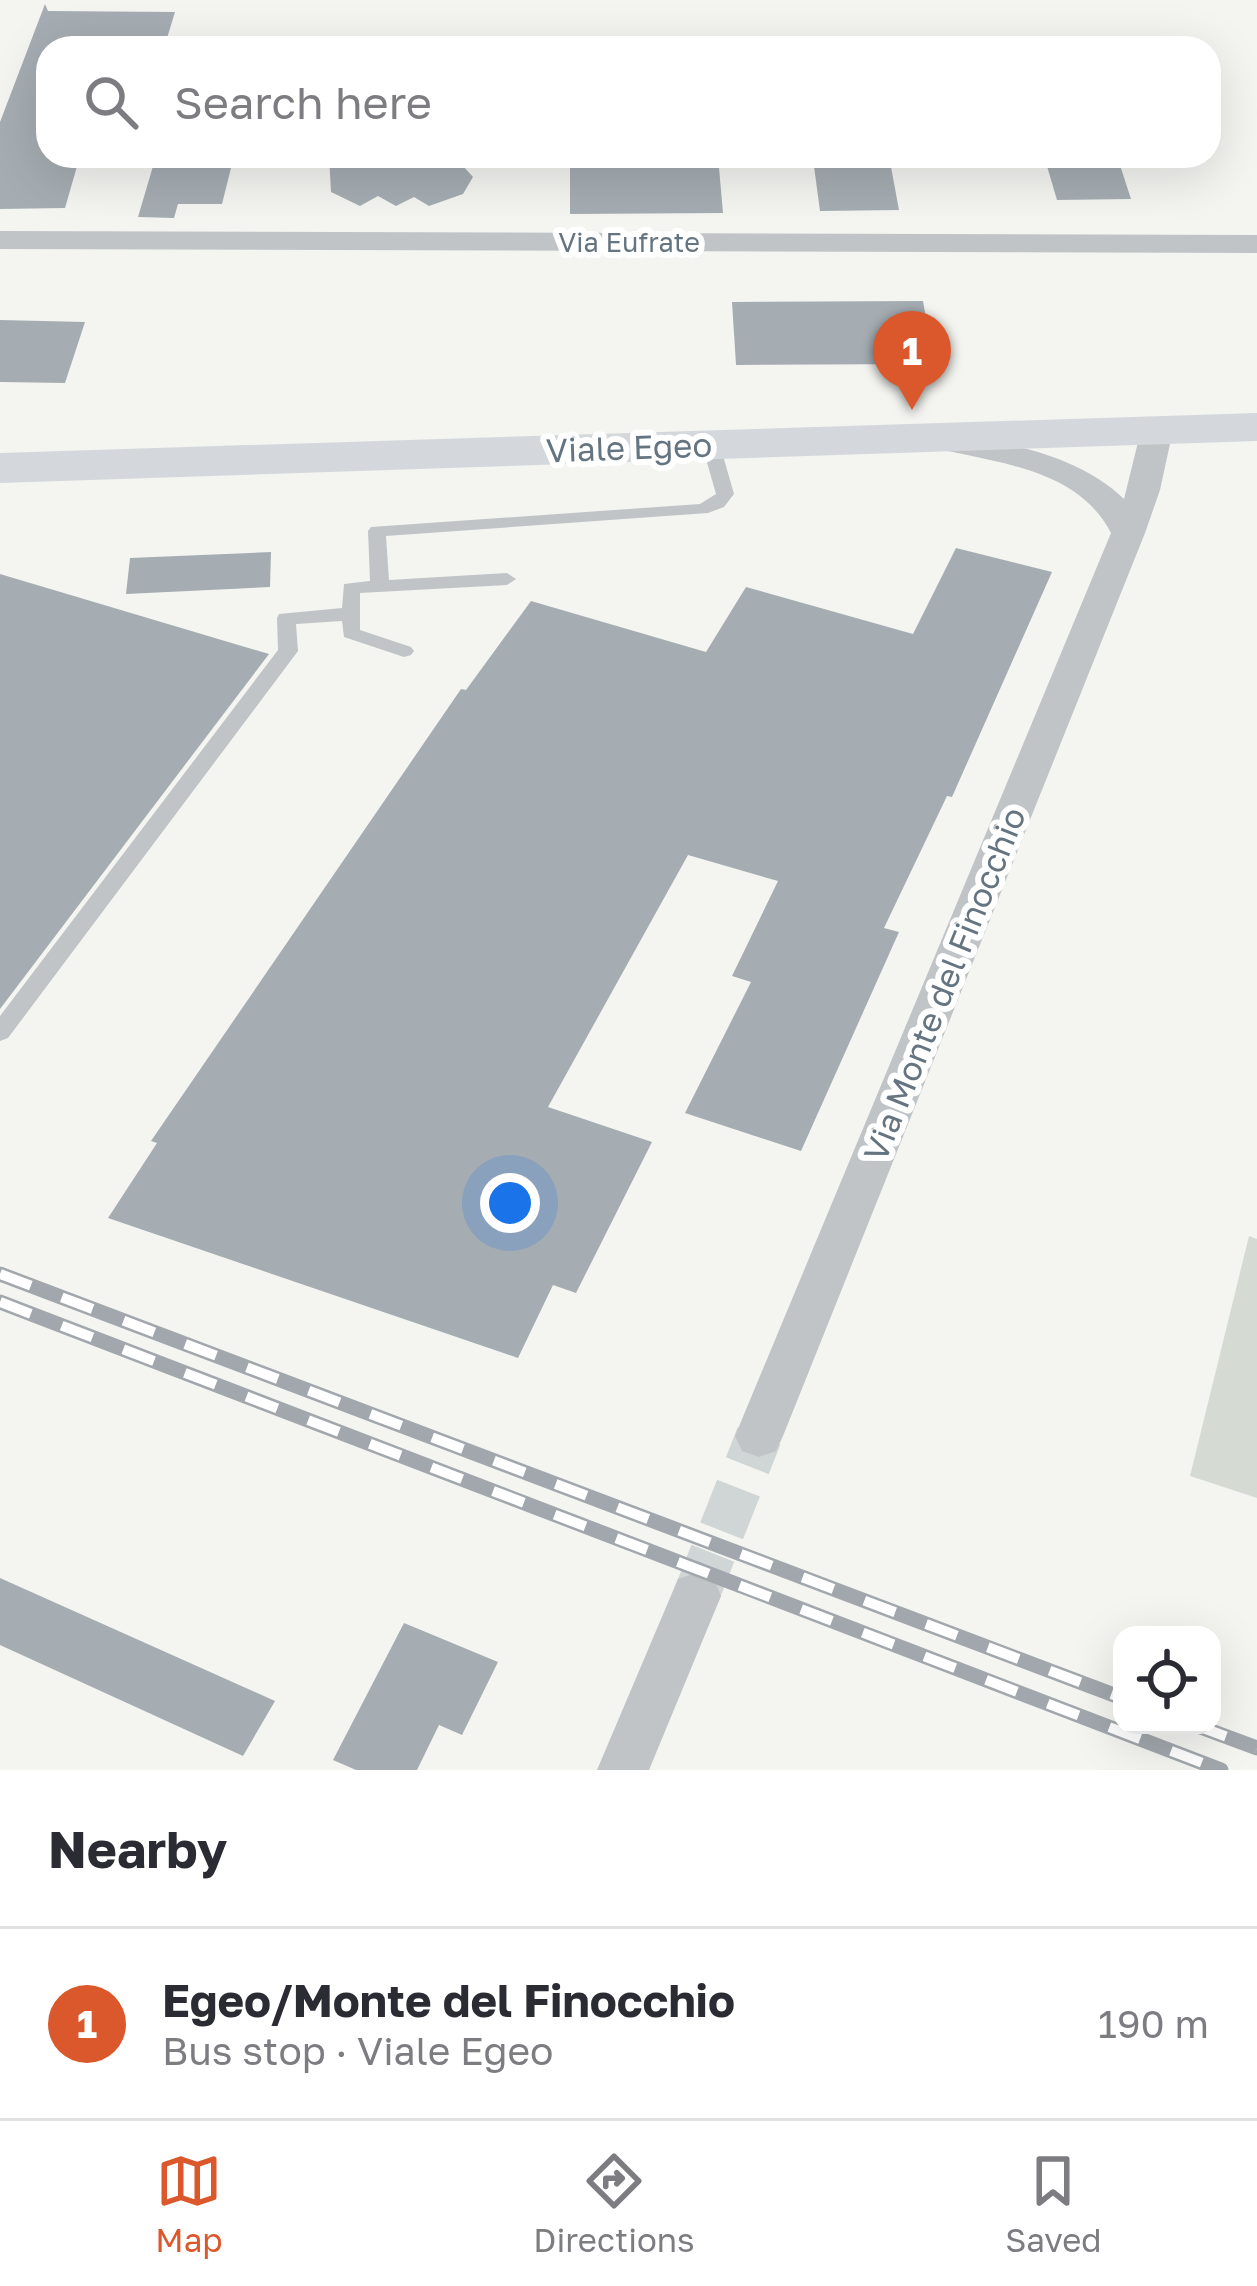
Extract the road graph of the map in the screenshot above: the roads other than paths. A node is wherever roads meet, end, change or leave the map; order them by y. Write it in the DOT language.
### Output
graph roads {
  1 [pos="0,240"];
  2 [pos="1257,244"];
  3 [pos="1257,427"];
  4 [pos="1156,430"];
  5 [pos="932,438"];
  6 [pos="711,445"];
  7 [pos="0,468"];
  8 [pos="1128,532"];
  9 [pos="507,580"];
  10 [pos="380,586"];
  11 [pos="351,614"];
  12 [pos="404,651"];
  13 [pos="0,1032"];
  14 [pos="759,1436"];
  15 [pos="696,1595"];
  16 [pos="622,1770"];
  1 -- 2 [label="street, Via Eufrate"];
  3 -- 4 [label="main road, Viale Egeo"];
  4 -- 5 [label="main road, Viale Egeo"];
  4 -- 8 [label="street, Via Monte del Finocchio"];
  5 -- 6 [label="main road, Viale Egeo"];
  5 -- 8 [label="street"];
  6 -- 7 [label="main road, Viale Egeo"];
  6 -- 10 [label="lane"];
  8 -- 14 [label="street, Via Monte del Finocchio"];
  9 -- 10 [label="lane"];
  10 -- 11 [label="lane"];
  11 -- 12 [label="lane"];
  11 -- 13 [label="lane"];
  15 -- 16 [label="street"];
}
